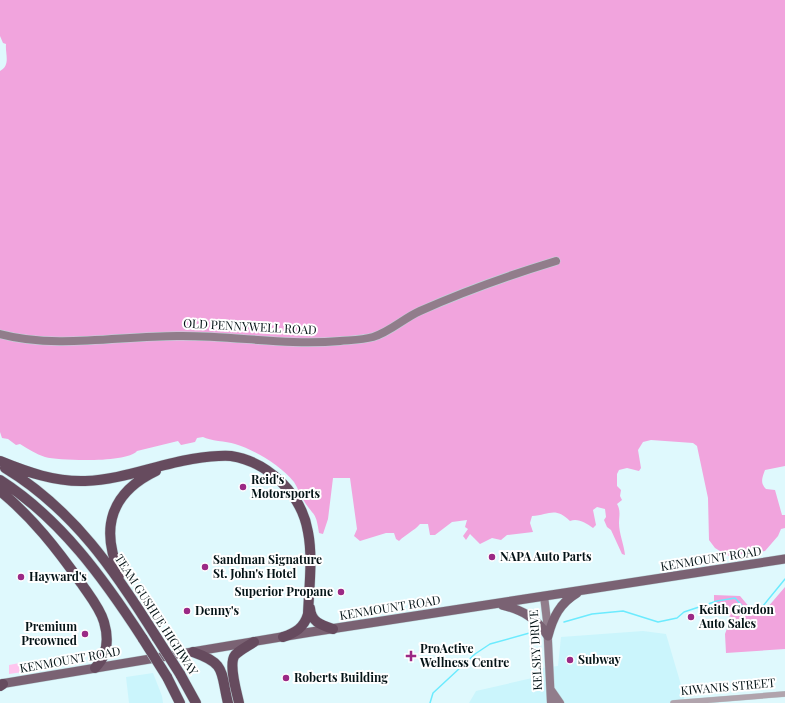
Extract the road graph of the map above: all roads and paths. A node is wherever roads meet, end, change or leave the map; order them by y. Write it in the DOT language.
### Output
graph roads {
  1 [pos="556,260"];
  2 [pos="0,334"];
  3 [pos="0,461"];
  4 [pos="180,462"];
  5 [pos="0,465"];
  6 [pos="0,480"];
  7 [pos="0,491"];
  8 [pos="785,559"];
  9 [pos="124,585"];
  10 [pos="580,591"];
  11 [pos="544,596"];
  12 [pos="309,597"];
  13 [pos="497,604"];
  14 [pos="333,629"];
  15 [pos="548,636"];
  16 [pos="282,637"];
  17 [pos="254,642"];
  18 [pos="193,652"];
  19 [pos="95,668"];
  20 [pos="1,685"];
  21 [pos="550,689"];
  22 [pos="785,694"];
  23 [pos="746,700"];
  24 [pos="180,703"];
  25 [pos="196,703"];
  26 [pos="228,703"];
  27 [pos="239,703"];
  28 [pos="551,703"];
  29 [pos="560,703"];
  30 [pos="673,703"];
  1 -- 2 [label="street, OLD PENNYWELL ROAD"];
  3 -- 4 [label="highway"];
  4 -- 9 [label="highway"];
  4 -- 12 [label="highway"];
  5 -- 9 [label="highway, TEAM GUSHUE HIGHWAY"];
  6 -- 24 [label="highway, TEAM GUSHUE HIGHWAY, bridge"];
  7 -- 19 [label="highway"];
  8 -- 10 [label="main road, KENMOUNT ROAD"];
  9 -- 25 [label="highway, TEAM GUSHUE HIGHWAY, bridge"];
  10 -- 11 [label="main road, KENMOUNT ROAD"];
  10 -- 15 [label="main road"];
  11 -- 13 [label="main road, KENMOUNT ROAD"];
  11 -- 15 [label="street, KELSEY DRIVE"];
  12 -- 14 [label="highway"];
  12 -- 16 [label="highway"];
  13 -- 14 [label="main road, KENMOUNT ROAD"];
  13 -- 15 [label="main road"];
  14 -- 16 [label="main road, KENMOUNT ROAD"];
  15 -- 21 [label="street, KELSEY DRIVE"];
  16 -- 17 [label="main road, KENMOUNT ROAD"];
  17 -- 18 [label="main road, KENMOUNT ROAD"];
  17 -- 27 [label="highway"];
  18 -- 19 [label="main road, KENMOUNT ROAD"];
  18 -- 26 [label="highway"];
  19 -- 20 [label="main road, KENMOUNT ROAD"];
  21 -- 28 [label="street, KELSEY DRIVE"];
  21 -- 29 [label="street"];
  22 -- 23 [label="street, KIWANIS STREET"];
  23 -- 30 [label="street, KIWANIS STREET"];
}
